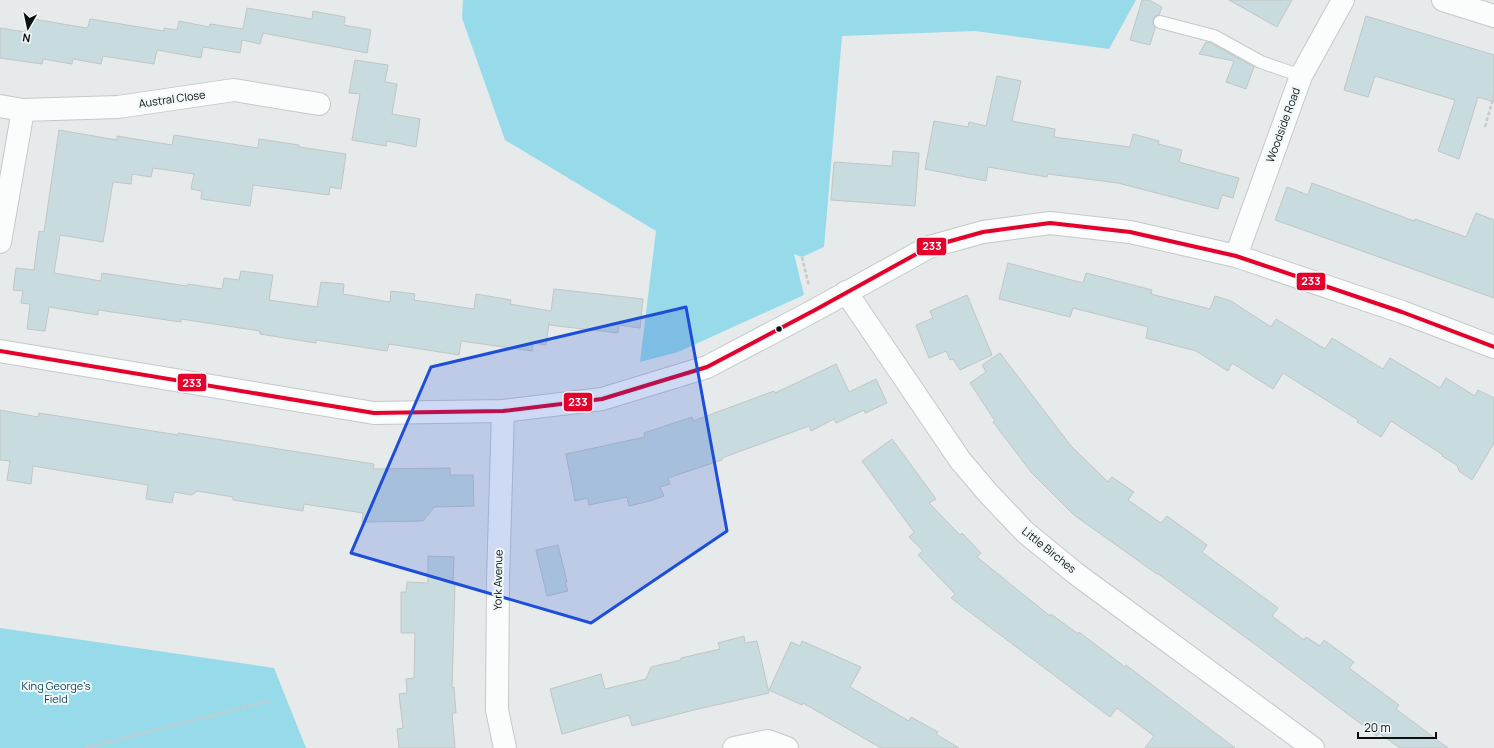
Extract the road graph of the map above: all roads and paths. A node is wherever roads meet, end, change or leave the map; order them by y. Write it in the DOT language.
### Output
graph roads {
  1 [pos="1343,0"];
  2 [pos="1443,0"];
  3 [pos="1494,16"];
  4 [pos="1160,22"];
  5 [pos="1301,76"];
  6 [pos="1494,95"];
  7 [pos="319,104"];
  8 [pos="0,106"];
  9 [pos="23,110"];
  10 [pos="1484,127"];
  11 [pos="0,242"];
  12 [pos="1236,256"];
  13 [pos="846,292"];
  14 [pos="1494,347"];
  15 [pos="0,351"];
  16 [pos="503,411"];
  17 [pos="272,700"];
  18 [pos="85,748"];
  19 [pos="505,748"];
  20 [pos="734,748"];
  21 [pos="787,748"];
  22 [pos="1313,748"];
  1 -- 5 [label="street, Woodside Road"];
  2 -- 3 [label="street"];
  4 -- 5 [label="lane"];
  5 -- 12 [label="street, Woodside Road"];
  6 -- 10 [label="path"];
  7 -- 9 [label="street, Austral Close"];
  8 -- 9 [label="street, Austral Close"];
  9 -- 11 [label="street"];
  12 -- 13 [label="street"];
  12 -- 14 [label="street"];
  13 -- 16 [label="street"];
  13 -- 22 [label="street, Little Birches"];
  15 -- 16 [label="street"];
  16 -- 19 [label="street, York Avenue"];
  17 -- 18 [label="path"];
  20 -- 21 [label="street"];
}
